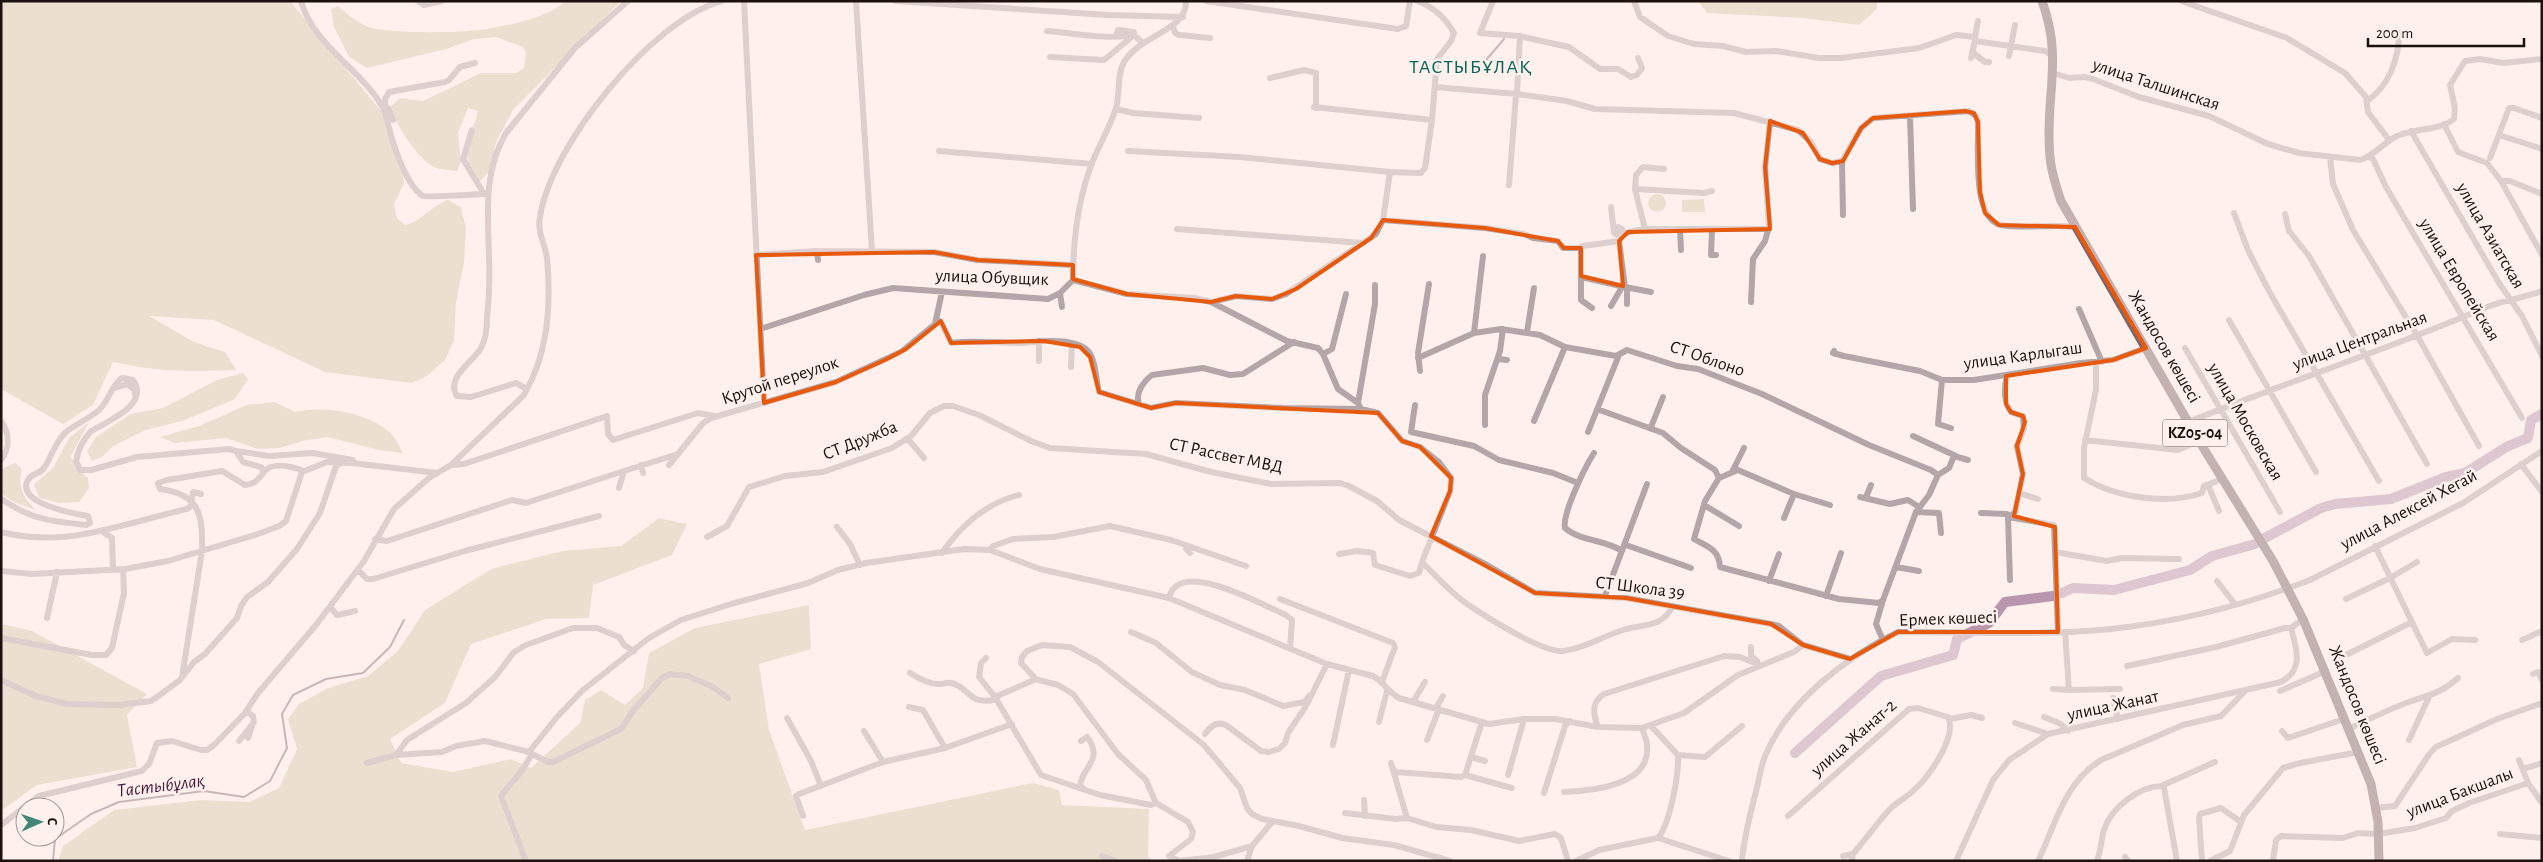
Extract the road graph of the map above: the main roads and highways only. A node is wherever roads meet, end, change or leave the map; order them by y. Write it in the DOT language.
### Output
graph roads {
  1 [pos="2042,1"];
  2 [pos="2379,861"];
  1 -- 2 [label="main road, Жандосов көшесі / KZ05-04"];
}
